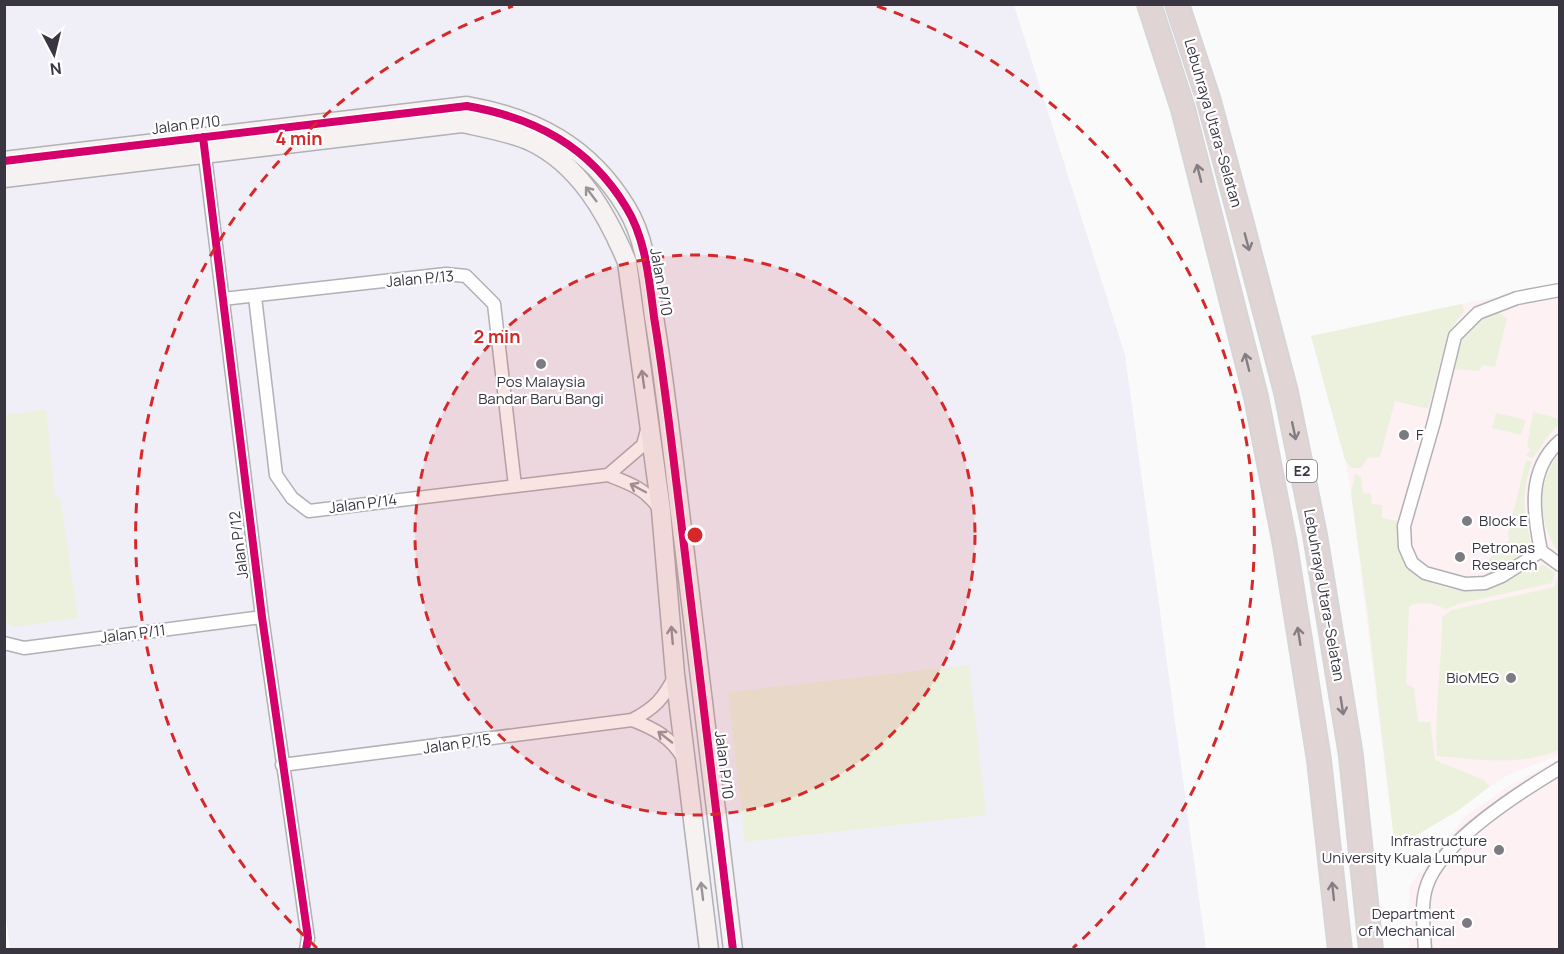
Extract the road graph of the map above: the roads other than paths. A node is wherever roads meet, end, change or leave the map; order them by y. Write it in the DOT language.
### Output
graph roads {
  1 [pos="1149,4"];
  2 [pos="1177,4"];
  3 [pos="204,146"];
  4 [pos="4,161"];
  5 [pos="4,178"];
  6 [pos="1560,290"];
  7 [pos="255,297"];
  8 [pos="223,299"];
  9 [pos="648,422"];
  10 [pos="1560,441"];
  11 [pos="608,475"];
  12 [pos="515,486"];
  13 [pos="661,510"];
  14 [pos="1540,551"];
  15 [pos="1560,565"];
  16 [pos="262,617"];
  17 [pos="4,643"];
  18 [pos="675,674"];
  19 [pos="632,720"];
  20 [pos="282,765"];
  21 [pos="687,766"];
  22 [pos="1560,768"];
  23 [pos="306,950"];
  24 [pos="709,950"];
  25 [pos="733,950"];
  26 [pos="1340,950"];
  27 [pos="1371,950"];
  28 [pos="1425,950"];
  26 -- 1 [label="highway, Lebuhraya Utara–Selatan / E2, one-way"];
  2 -- 27 [label="highway, Lebuhraya Utara–Selatan / E2, one-way"];
  3 -- 4 [label="street, Jalan P/10"];
  3 -- 5 [label="street, Jalan P/10"];
  3 -- 8 [label="street, Jalan P/12"];
  9 -- 3 [label="street, Jalan P/10, one-way"];
  3 -- 25 [label="street, Jalan P/10"];
  6 -- 14 [label="street"];
  7 -- 8 [label="street, Jalan P/13"];
  7 -- 12 [label="street, Jalan P/13"];
  7 -- 12 [label="street, Jalan P/14"];
  8 -- 16 [label="street, Jalan P/12"];
  9 -- 11 [label="street"];
  9 -- 13 [label="street, Jalan P/10"];
  10 -- 14 [label="street"];
  11 -- 12 [label="street, Jalan P/14"];
  13 -- 11 [label="street, Jalan P/14, one-way"];
  18 -- 13 [label="street, Jalan P/10, one-way"];
  14 -- 15 [label="street"];
  16 -- 17 [label="street, Jalan P/11"];
  16 -- 20 [label="street, Jalan P/12"];
  18 -- 19 [label="street, Jalan P/15"];
  18 -- 21 [label="street, Jalan P/10"];
  19 -- 20 [label="street, Jalan P/15"];
  21 -- 19 [label="street, one-way"];
  20 -- 23 [label="street, Jalan P/12"];
  24 -- 21 [label="street, Jalan P/10, one-way"];
  22 -- 28 [label="street"];
}
